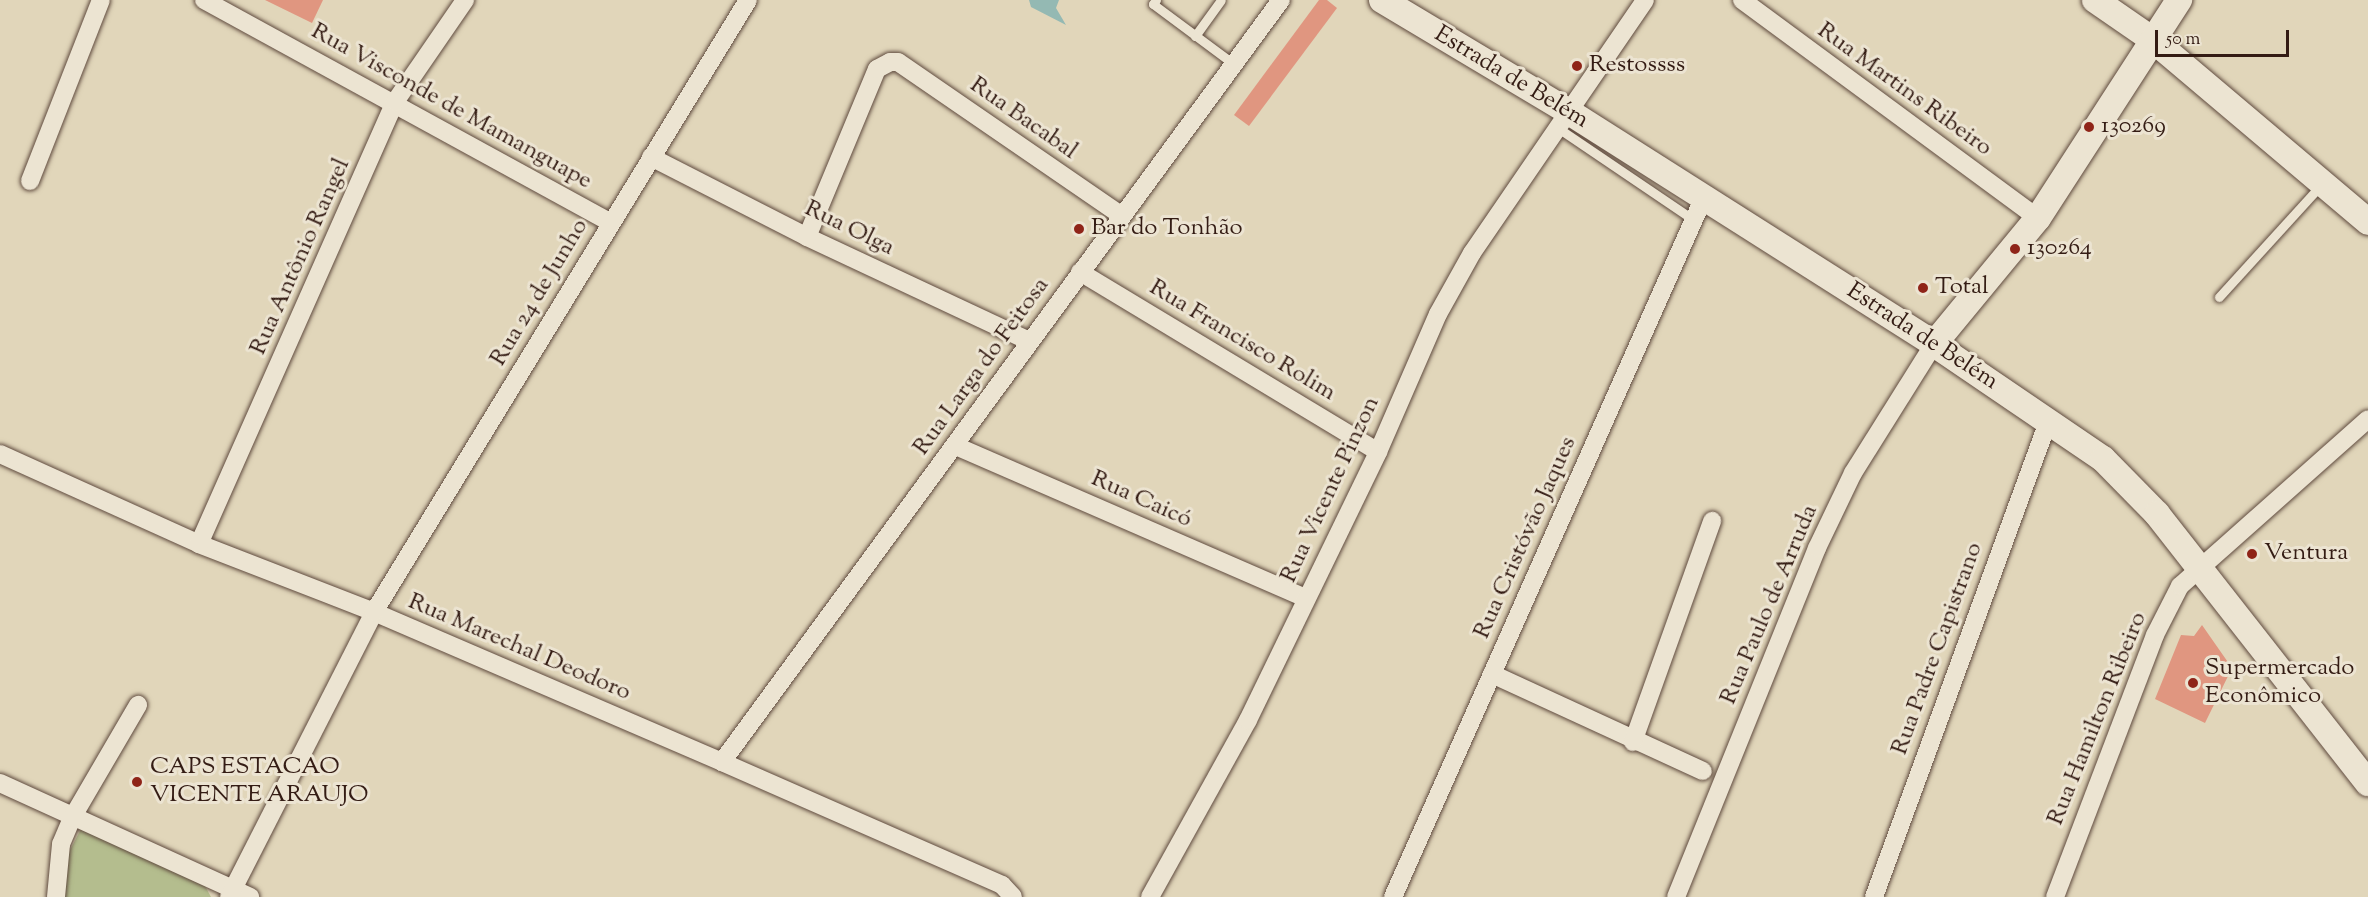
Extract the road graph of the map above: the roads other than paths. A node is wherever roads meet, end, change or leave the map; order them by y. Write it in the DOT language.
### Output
graph roads {
  1 [pos="101,0"];
  2 [pos="204,0"];
  3 [pos="465,0"];
  4 [pos="748,0"];
  5 [pos="1156,0"];
  6 [pos="1221,0"];
  7 [pos="1281,0"];
  8 [pos="1382,0"];
  9 [pos="1645,0"];
  10 [pos="1742,0"];
  11 [pos="2095,0"];
  12 [pos="2179,0"];
  13 [pos="1196,36"];
  14 [pos="2153,40"];
  15 [pos="1235,65"];
  16 [pos="395,102"];
  17 [pos="1563,120"];
  18 [pos="651,158"];
  19 [pos="30,182"];
  20 [pos="2322,183"];
  21 [pos="1698,209"];
  22 [pos="1121,215"];
  23 [pos="2038,218"];
  24 [pos="2368,222"];
  25 [pos="611,223"];
  26 [pos="807,237"];
  27 [pos="1080,272"];
  28 [pos="2219,297"];
  29 [pos="1029,341"];
  30 [pos="1934,344"];
  31 [pos="2049,419"];
  32 [pos="2368,419"];
  33 [pos="956,446"];
  34 [pos="1378,452"];
  35 [pos="0,454"];
  36 [pos="1712,521"];
  37 [pos="199,544"];
  38 [pos="2201,567"];
  39 [pos="1306,598"];
  40 [pos="374,612"];
  41 [pos="1492,674"];
  42 [pos="138,705"];
  43 [pos="1634,742"];
  44 [pos="722,762"];
  45 [pos="1703,771"];
  46 [pos="2367,780"];
  47 [pos="0,783"];
  48 [pos="72,818"];
  49 [pos="238,895"];
  50 [pos="56,897"];
  51 [pos="1012,897"];
  52 [pos="1150,897"];
  53 [pos="1393,897"];
  54 [pos="1676,897"];
  55 [pos="1874,897"];
  56 [pos="2055,897"];
  1 -- 19 [label="street"];
  2 -- 16 [label="street, Rua Visconde de Mamanguape"];
  3 -- 16 [label="street, Rua Antônio Rangel"];
  4 -- 18 [label="street, Rua 24 de Junho"];
  5 -- 13 [label="lane"];
  6 -- 13 [label="lane"];
  7 -- 15 [label="street, Rua Larga do Feitosa"];
  8 -- 17 [label="main road, Estrada de Belém"];
  9 -- 17 [label="street, Rua Vicente Pinzon"];
  10 -- 23 [label="street, Rua Martins Ribeiro"];
  11 -- 14 [label="main road"];
  12 -- 14 [label="main road"];
  13 -- 15 [label="lane"];
  14 -- 20 [label="main road"];
  14 -- 23 [label="main road"];
  15 -- 22 [label="street, Rua Larga do Feitosa"];
  16 -- 25 [label="street, Rua Visconde de Mamanguape"];
  16 -- 37 [label="street, Rua Antônio Rangel"];
  17 -- 21 [label="main road, Estrada de Belém"];
  17 -- 34 [label="street, Rua Vicente Pinzon"];
  18 -- 25 [label="street, Rua 24 de Junho"];
  18 -- 26 [label="street, Rua Olga"];
  20 -- 24 [label="main road"];
  20 -- 28 [label="lane"];
  21 -- 30 [label="main road, Estrada de Belém"];
  21 -- 41 [label="street, Rua Cristóvão Jaques"];
  22 -- 26 [label="street, Rua Bacabal"];
  22 -- 27 [label="street, Rua Larga do Feitosa"];
  23 -- 30 [label="main road"];
  25 -- 40 [label="street, Rua 24 de Junho"];
  26 -- 29 [label="street, Rua Olga"];
  27 -- 29 [label="street, Rua Larga do Feitosa"];
  27 -- 34 [label="street, Rua Francisco Rolim"];
  29 -- 33 [label="street, Rua Larga do Feitosa"];
  30 -- 31 [label="main road, Estrada de Belém"];
  30 -- 54 [label="street, Rua Paulo de Arruda"];
  31 -- 38 [label="main road, Estrada de Belém"];
  31 -- 55 [label="street, Rua Padre Capistrano"];
  32 -- 38 [label="street, Rua Hamilton Ribeiro"];
  33 -- 39 [label="street, Rua Caicó"];
  33 -- 44 [label="street, Rua Larga do Feitosa"];
  34 -- 39 [label="street, Rua Vicente Pinzon"];
  35 -- 37 [label="street, Rua Marechal Deodoro"];
  36 -- 43 [label="street"];
  37 -- 40 [label="street, Rua Marechal Deodoro"];
  38 -- 46 [label="main road, Estrada de Belém"];
  38 -- 56 [label="street, Rua Hamilton Ribeiro"];
  39 -- 52 [label="street, Rua Vicente Pinzon"];
  40 -- 44 [label="street, Rua Marechal Deodoro"];
  40 -- 49 [label="street, Rua 24 de Junho"];
  41 -- 43 [label="street"];
  41 -- 53 [label="street, Rua Cristóvão Jaques"];
  42 -- 48 [label="street"];
  43 -- 45 [label="street"];
  44 -- 51 [label="street, Rua Marechal Deodoro"];
  47 -- 48 [label="street"];
  48 -- 49 [label="street"];
  48 -- 50 [label="street"];
}
